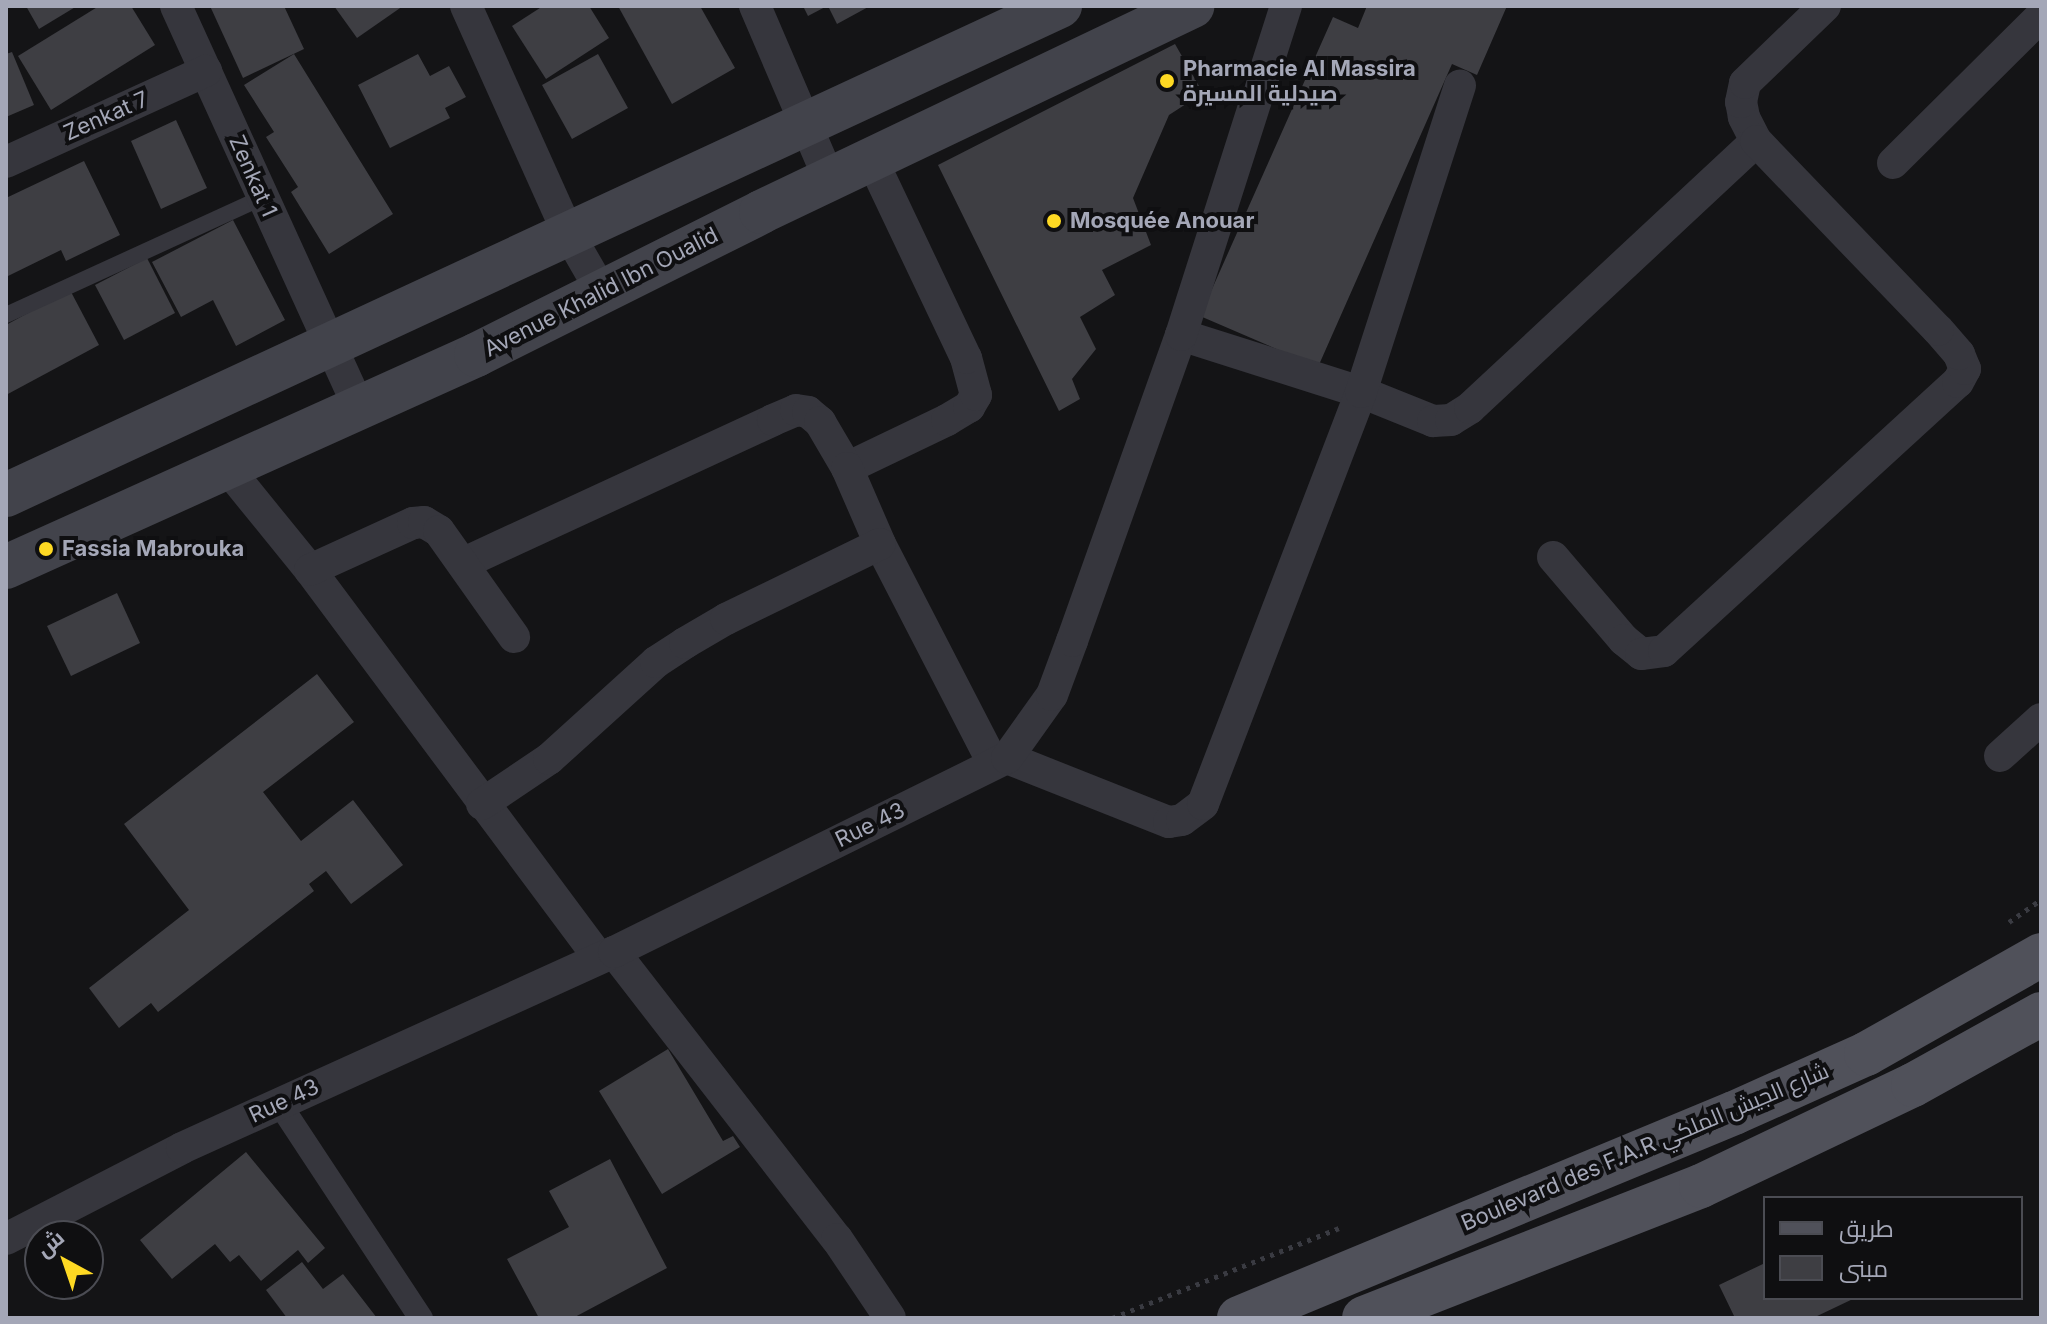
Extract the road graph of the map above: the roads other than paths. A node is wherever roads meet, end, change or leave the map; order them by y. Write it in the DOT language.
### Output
graph roads {
  1 [pos="176,6"];
  2 [pos="466,6"];
  3 [pos="755,6"];
  4 [pos="1060,6"];
  5 [pos="1192,6"];
  6 [pos="1286,6"];
  7 [pos="1825,6"];
  8 [pos="2041,16"];
  9 [pos="206,71"];
  10 [pos="1460,86"];
  11 [pos="806,125"];
  12 [pos="1756,141"];
  13 [pos="871,158"];
  14 [pos="6,162"];
  15 [pos="1893,163"];
  16 [pos="829,179"];
  17 [pos="262,198"];
  18 [pos="568,233"];
  19 [pos="602,292"];
  20 [pos="6,315"];
  21 [pos="1181,335"];
  22 [pos="331,345"];
  23 [pos="1361,392"];
  24 [pos="360,410"];
  25 [pos="847,468"];
  26 [pos="228,469"];
  27 [pos="6,495"];
  28 [pos="880,544"];
  29 [pos="1553,557"];
  30 [pos="464,563"];
  31 [pos="6,567"];
  32 [pos="310,570"];
  33 [pos="514,637"];
  34 [pos="2041,719"];
  35 [pos="2000,756"];
  36 [pos="1000,760"];
  37 [pos="482,804"];
  38 [pos="606,954"];
  39 [pos="2041,955"];
  40 [pos="2041,1014"];
  41 [pos="279,1103"];
  42 [pos="6,1239"];
  43 [pos="421,1318"];
  44 [pos="890,1318"];
  45 [pos="1239,1318"];
  46 [pos="1364,1318"];
  1 -- 9 [label="street, Zenkat 1"];
  2 -- 18 [label="street"];
  3 -- 11 [label="street"];
  4 -- 11 [label="main road"];
  5 -- 13 [label="main road, Avenue Khalid Ibn Oualid"];
  6 -- 21 [label="street, Rue 43"];
  7 -- 12 [label="street"];
  8 -- 15 [label="street"];
  9 -- 14 [label="street, Zenkat 7"];
  9 -- 17 [label="street, Zenkat 1"];
  10 -- 23 [label="street"];
  11 -- 16 [label="street"];
  11 -- 18 [label="main road"];
  12 -- 23 [label="street"];
  12 -- 29 [label="street"];
  13 -- 16 [label="main road, Avenue Khalid Ibn Oualid"];
  13 -- 25 [label="street"];
  16 -- 19 [label="main road, Avenue Khalid Ibn Oualid"];
  17 -- 20 [label="lane"];
  17 -- 22 [label="street, Zenkat 1"];
  18 -- 19 [label="street"];
  18 -- 22 [label="main road"];
  19 -- 24 [label="main road, Avenue Khalid Ibn Oualid"];
  21 -- 23 [label="street"];
  21 -- 36 [label="street, Rue 43"];
  22 -- 24 [label="street, Zenkat 1"];
  22 -- 27 [label="main road"];
  23 -- 36 [label="street"];
  24 -- 26 [label="main road, Avenue Khalid Ibn Oualid"];
  25 -- 28 [label="street"];
  25 -- 30 [label="street"];
  26 -- 31 [label="main road, Avenue Khalid Ibn Oualid"];
  26 -- 32 [label="street"];
  28 -- 36 [label="street"];
  28 -- 37 [label="street"];
  30 -- 32 [label="street"];
  30 -- 33 [label="street"];
  32 -- 37 [label="street"];
  34 -- 35 [label="street"];
  36 -- 38 [label="street, Rue 43"];
  37 -- 38 [label="street"];
  38 -- 41 [label="street, Rue 43"];
  38 -- 44 [label="street"];
  39 -- 45 [label="main road, Boulevard des F.A.R شارع الجيش الملكي"];
  40 -- 46 [label="main road"];
  41 -- 42 [label="street, Rue 43"];
  41 -- 43 [label="street"];
}
